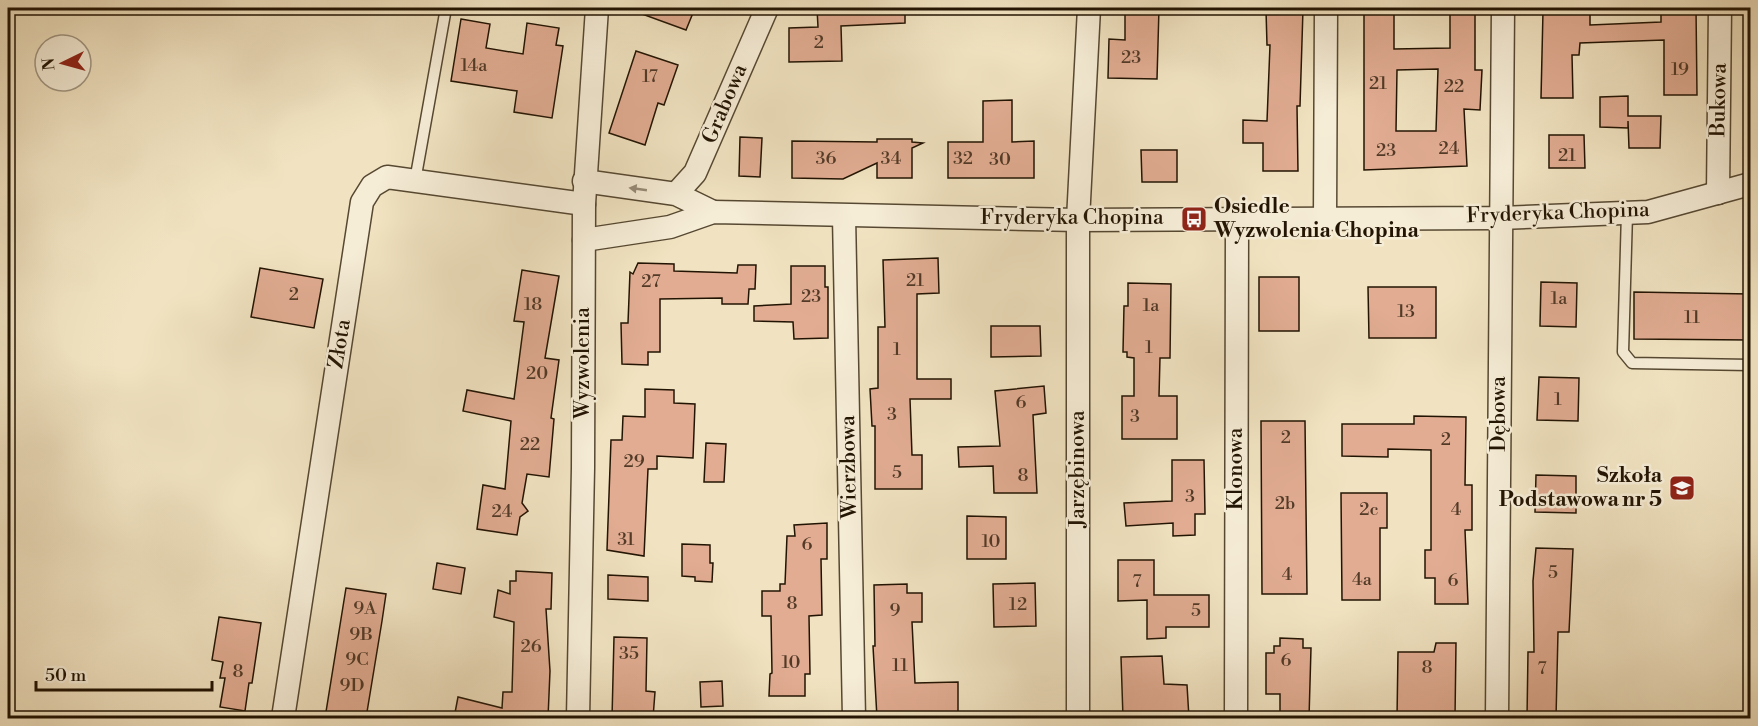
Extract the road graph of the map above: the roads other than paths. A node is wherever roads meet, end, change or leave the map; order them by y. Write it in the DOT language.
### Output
graph roads {
  1 [pos="446,8"];
  2 [pos="597,8"];
  3 [pos="766,8"];
  4 [pos="1089,8"];
  5 [pos="1326,8"];
  6 [pos="1503,8"];
  7 [pos="1720,8"];
  8 [pos="415,181"];
  9 [pos="584,181"];
  10 [pos="1750,184"];
  11 [pos="1718,193"];
  12 [pos="676,194"];
  13 [pos="584,204"];
  14 [pos="713,212"];
  15 [pos="1627,213"];
  16 [pos="844,216"];
  17 [pos="1325,218"];
  18 [pos="1500,218"];
  19 [pos="1237,219"];
  20 [pos="1078,220"];
  21 [pos="584,240"];
  22 [pos="1750,365"];
  23 [pos="283,718"];
  24 [pos="578,718"];
  25 [pos="854,718"];
  26 [pos="1078,718"];
  27 [pos="1236,718"];
  28 [pos="1497,718"];
  1 -- 8 [label="lane"];
  2 -- 9 [label="street, Wyzwolenia"];
  3 -- 12 [label="street, Grabowa"];
  4 -- 20 [label="street, Jarzębinowa"];
  5 -- 17 [label="street"];
  6 -- 18 [label="street, Dębowa"];
  7 -- 11 [label="street, Bukowa"];
  8 -- 13 [label="street, Złota"];
  8 -- 23 [label="street, Złota"];
  12 -- 9 [label="street, Fryderyka Chopina, one-way"];
  9 -- 13 [label="street, Wyzwolenia"];
  10 -- 11 [label="street, Fryderyka Chopina"];
  11 -- 15 [label="street, Fryderyka Chopina"];
  12 -- 14 [label="street, Fryderyka Chopina"];
  13 -- 21 [label="street, Wyzwolenia"];
  14 -- 16 [label="street, Fryderyka Chopina"];
  14 -- 21 [label="street, Fryderyka Chopina"];
  15 -- 18 [label="street, Fryderyka Chopina"];
  15 -- 22 [label="lane"];
  16 -- 20 [label="street, Fryderyka Chopina"];
  16 -- 25 [label="street, Wierzbowa"];
  17 -- 18 [label="street, Fryderyka Chopina"];
  17 -- 19 [label="street, Fryderyka Chopina"];
  18 -- 28 [label="street, Dębowa"];
  19 -- 20 [label="street, Fryderyka Chopina"];
  19 -- 27 [label="street, Klonowa"];
  20 -- 26 [label="street, Jarzębinowa"];
  21 -- 24 [label="street, Wyzwolenia"];
}
